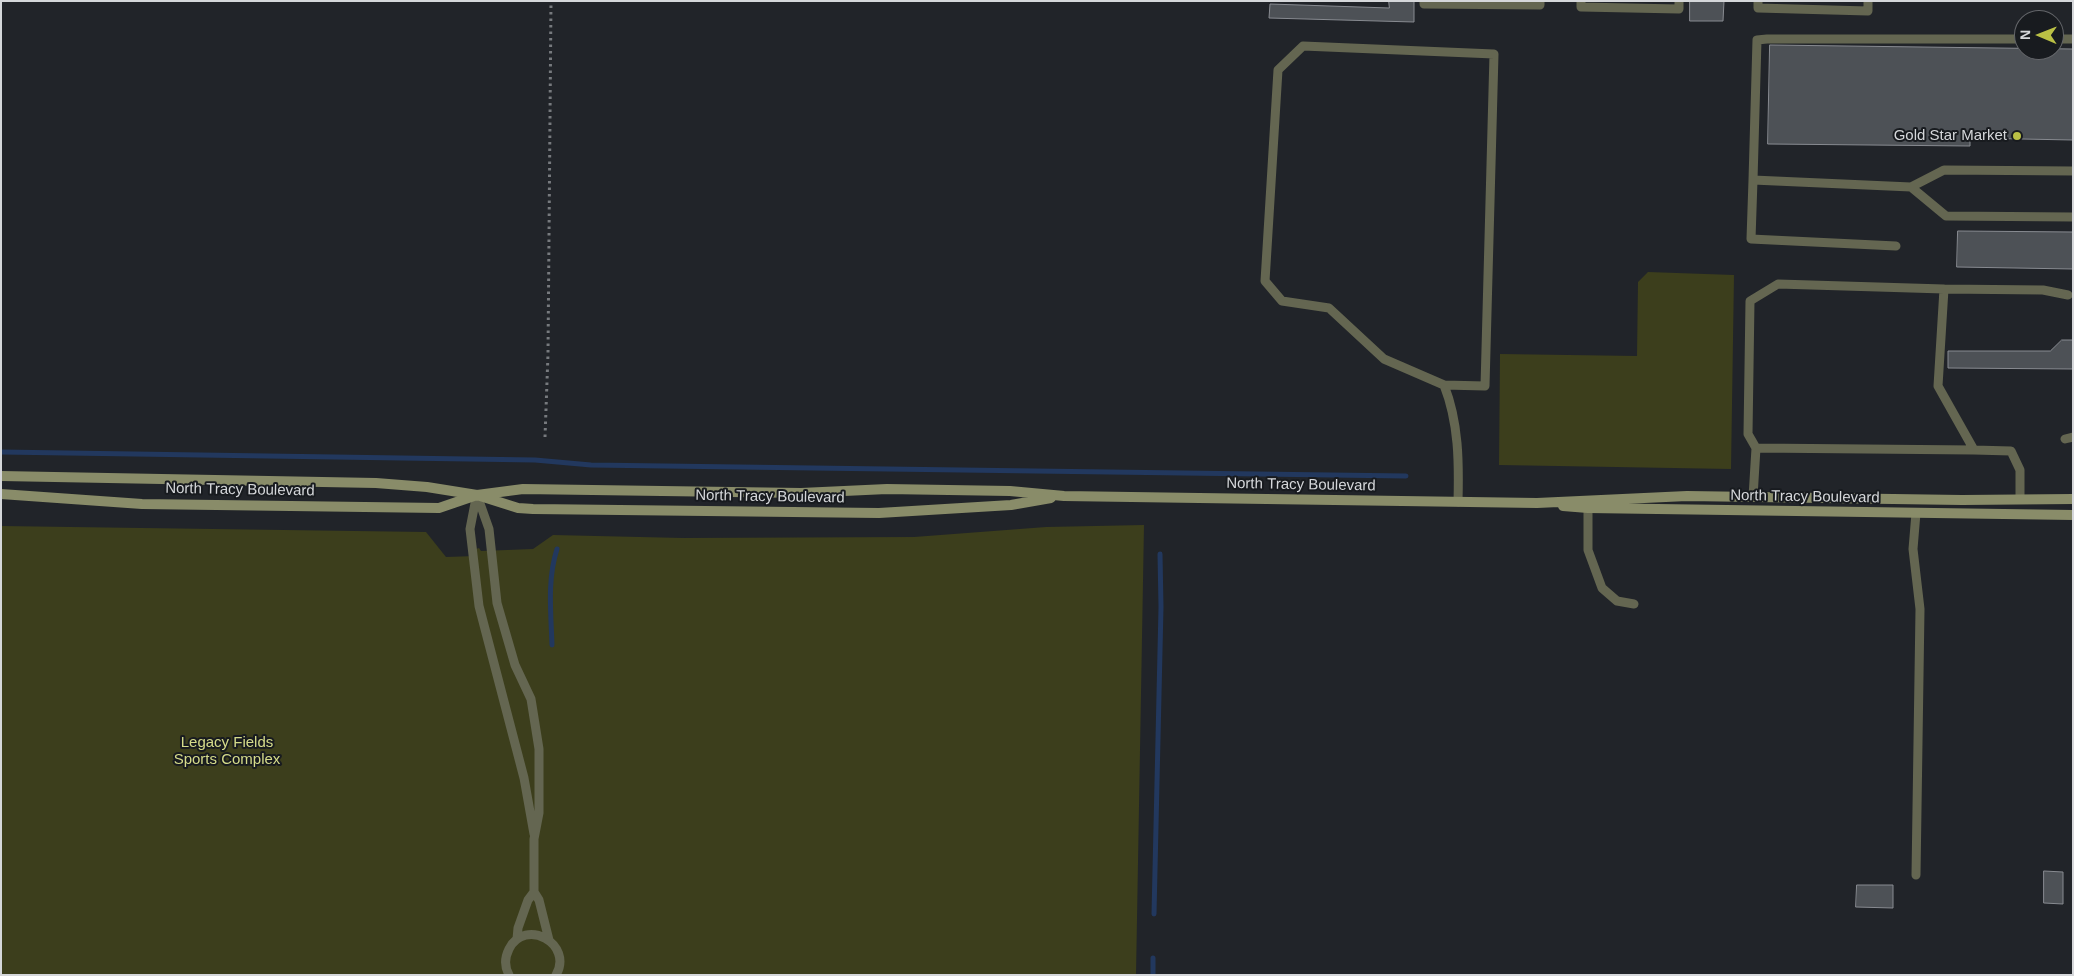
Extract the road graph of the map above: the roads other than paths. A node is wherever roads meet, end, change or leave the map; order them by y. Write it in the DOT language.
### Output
graph roads {
  1 [pos="1424,1"];
  2 [pos="1540,1"];
  3 [pos="1581,1"];
  4 [pos="1679,1"];
  5 [pos="1758,1"];
  6 [pos="1868,1"];
  7 [pos="1461,3"];
  8 [pos="1501,3"];
  9 [pos="2014,39"];
  10 [pos="2073,171"];
  11 [pos="1753,180"];
  12 [pos="1911,187"];
  13 [pos="2073,217"];
  14 [pos="1896,246"];
  15 [pos="1944,289"];
  16 [pos="2068,294"];
  17 [pos="1444,385"];
  18 [pos="1756,448"];
  19 [pos="1974,450"];
  20 [pos="1,476"];
  21 [pos="1,494"];
  22 [pos="477,496"];
  23 [pos="1064,496"];
  24 [pos="1752,497"];
  25 [pos="2020,499"];
  26 [pos="2073,499"];
  27 [pos="1458,502"];
  28 [pos="1537,503"];
  29 [pos="1588,508"];
  30 [pos="1916,513"];
  31 [pos="2073,515"];
  32 [pos="1634,604"];
  33 [pos="534,839"];
  34 [pos="1916,875"];
  35 [pos="534,892"];
  36 [pos="517,939"];
  37 [pos="549,940"];
  38 [pos="509,975"];
  39 [pos="556,975"];
  1 -- 7 [label="lane"];
  2 -- 8 [label="lane"];
  3 -- 4 [label="lane"];
  5 -- 6 [label="lane"];
  7 -- 8 [label="lane"];
  9 -- 11 [label="lane"];
  10 -- 12 [label="lane"];
  11 -- 12 [label="lane"];
  11 -- 14 [label="lane"];
  12 -- 13 [label="lane"];
  15 -- 16 [label="lane"];
  15 -- 18 [label="lane"];
  15 -- 19 [label="lane"];
  17 -- 17 [label="lane"];
  17 -- 27 [label="lane"];
  18 -- 19 [label="lane"];
  18 -- 24 [label="lane"];
  19 -- 25 [label="lane"];
  20 -- 22 [label="main road, North Tracy Boulevard"];
  21 -- 22 [label="main road, North Tracy Boulevard"];
  22 -- 23 [label="main road, North Tracy Boulevard"];
  22 -- 23 [label="main road, North Tracy Boulevard"];
  22 -- 33 [label="lane"];
  22 -- 33 [label="lane"];
  23 -- 27 [label="main road, North Tracy Boulevard"];
  24 -- 25 [label="main road, North Tracy Boulevard"];
  24 -- 28 [label="main road, North Tracy Boulevard"];
  25 -- 26 [label="main road, North Tracy Boulevard"];
  27 -- 28 [label="main road, North Tracy Boulevard"];
  28 -- 29 [label="main road, North Tracy Boulevard"];
  29 -- 30 [label="main road, North Tracy Boulevard"];
  29 -- 32 [label="lane"];
  30 -- 31 [label="main road, North Tracy Boulevard"];
  30 -- 34 [label="lane"];
  33 -- 35 [label="lane"];
  35 -- 36 [label="lane"];
  35 -- 37 [label="lane"];
  36 -- 37 [label="lane"];
  36 -- 38 [label="lane"];
  37 -- 39 [label="lane"];
}
